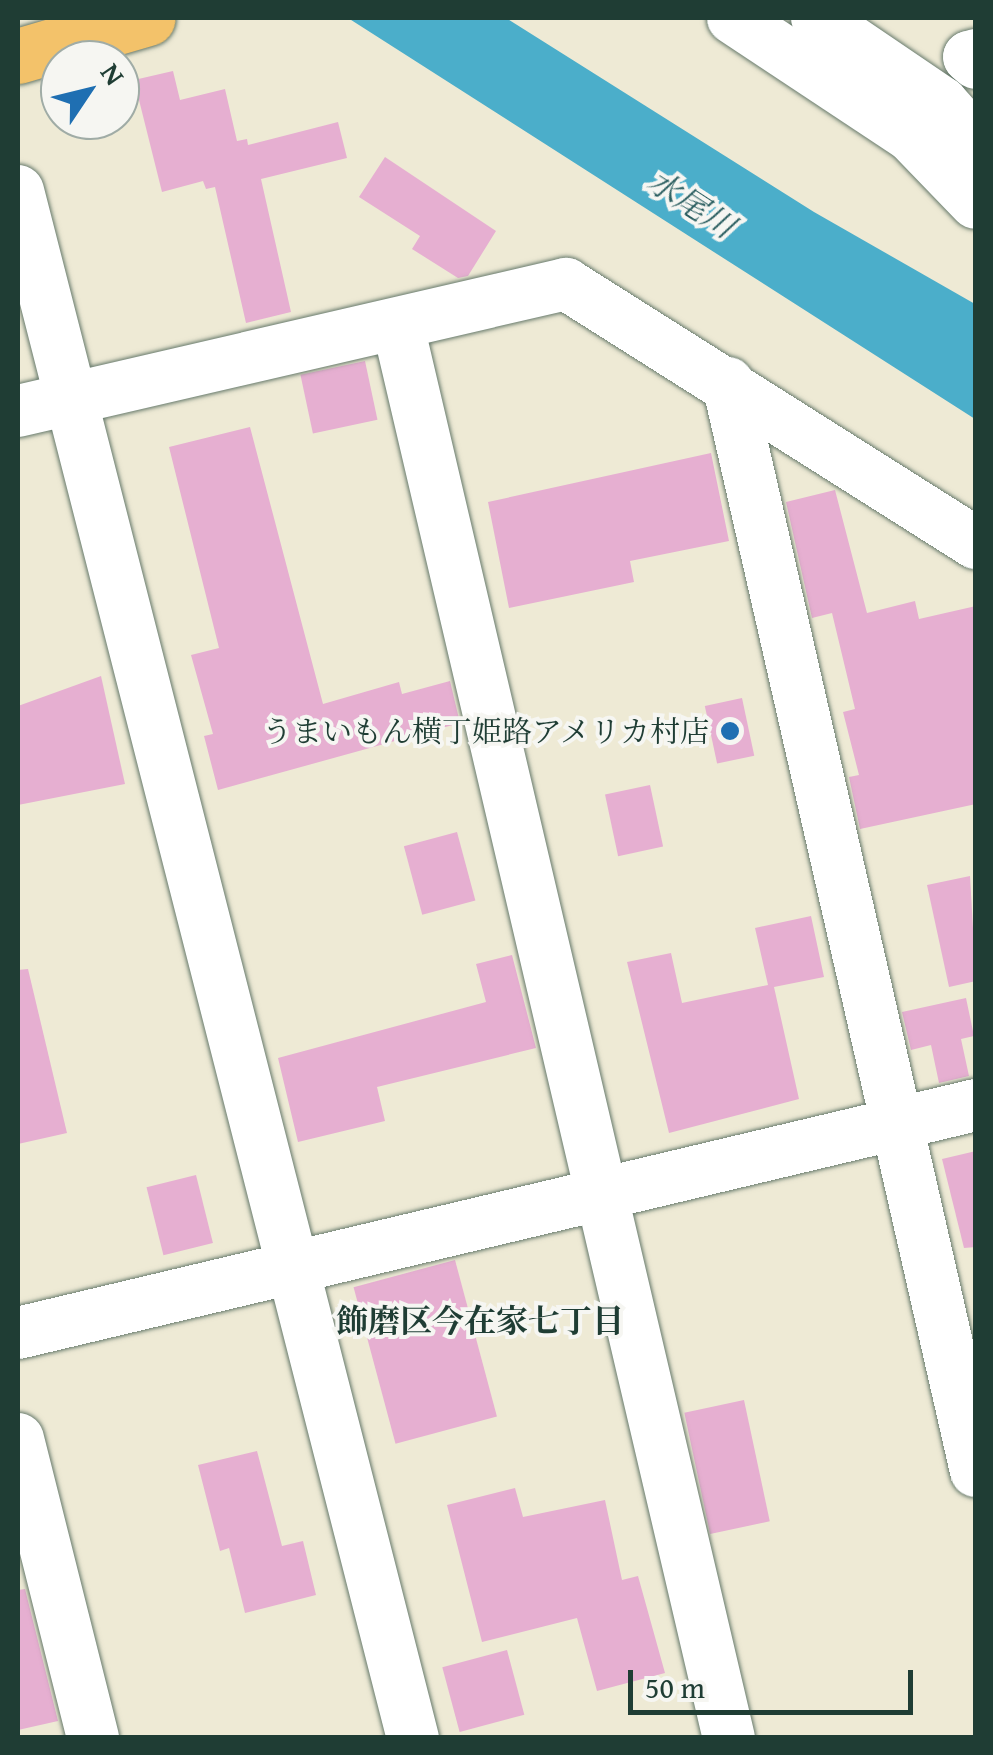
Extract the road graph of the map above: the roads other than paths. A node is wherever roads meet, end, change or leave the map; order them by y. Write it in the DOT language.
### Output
graph roads {
  1 [pos="148,18"];
  2 [pos="733,18"];
  3 [pos="817,18"];
  4 [pos="976,55"];
  5 [pos="18,56"];
  6 [pos="976,63"];
  7 [pos="976,141"];
  8 [pos="18,191"];
  9 [pos="976,203"];
  10 [pos="398,326"];
  11 [pos="728,383"];
  12 [pos="74,397"];
  13 [pos="18,411"];
  14 [pos="976,543"];
  15 [pos="976,1105"];
  16 [pos="894,1125"];
  17 [pos="601,1192"];
  18 [pos="292,1267"];
  19 [pos="18,1333"];
  20 [pos="18,1440"];
  21 [pos="976,1471"];
  22 [pos="93,1738"];
  23 [pos="413,1738"];
  24 [pos="730,1738"];
  1 -- 5 [label="main road"];
  2 -- 9 [label="street"];
  3 -- 7 [label="street"];
  4 -- 6 [label="street"];
  8 -- 12 [label="street"];
  10 -- 11 [label="street"];
  10 -- 12 [label="street"];
  10 -- 17 [label="street"];
  11 -- 14 [label="street"];
  11 -- 16 [label="street"];
  12 -- 13 [label="street"];
  12 -- 18 [label="street"];
  15 -- 16 [label="street"];
  16 -- 17 [label="street"];
  16 -- 21 [label="street"];
  17 -- 18 [label="street"];
  17 -- 24 [label="street"];
  18 -- 19 [label="street"];
  18 -- 23 [label="street"];
  20 -- 22 [label="street"];
}
